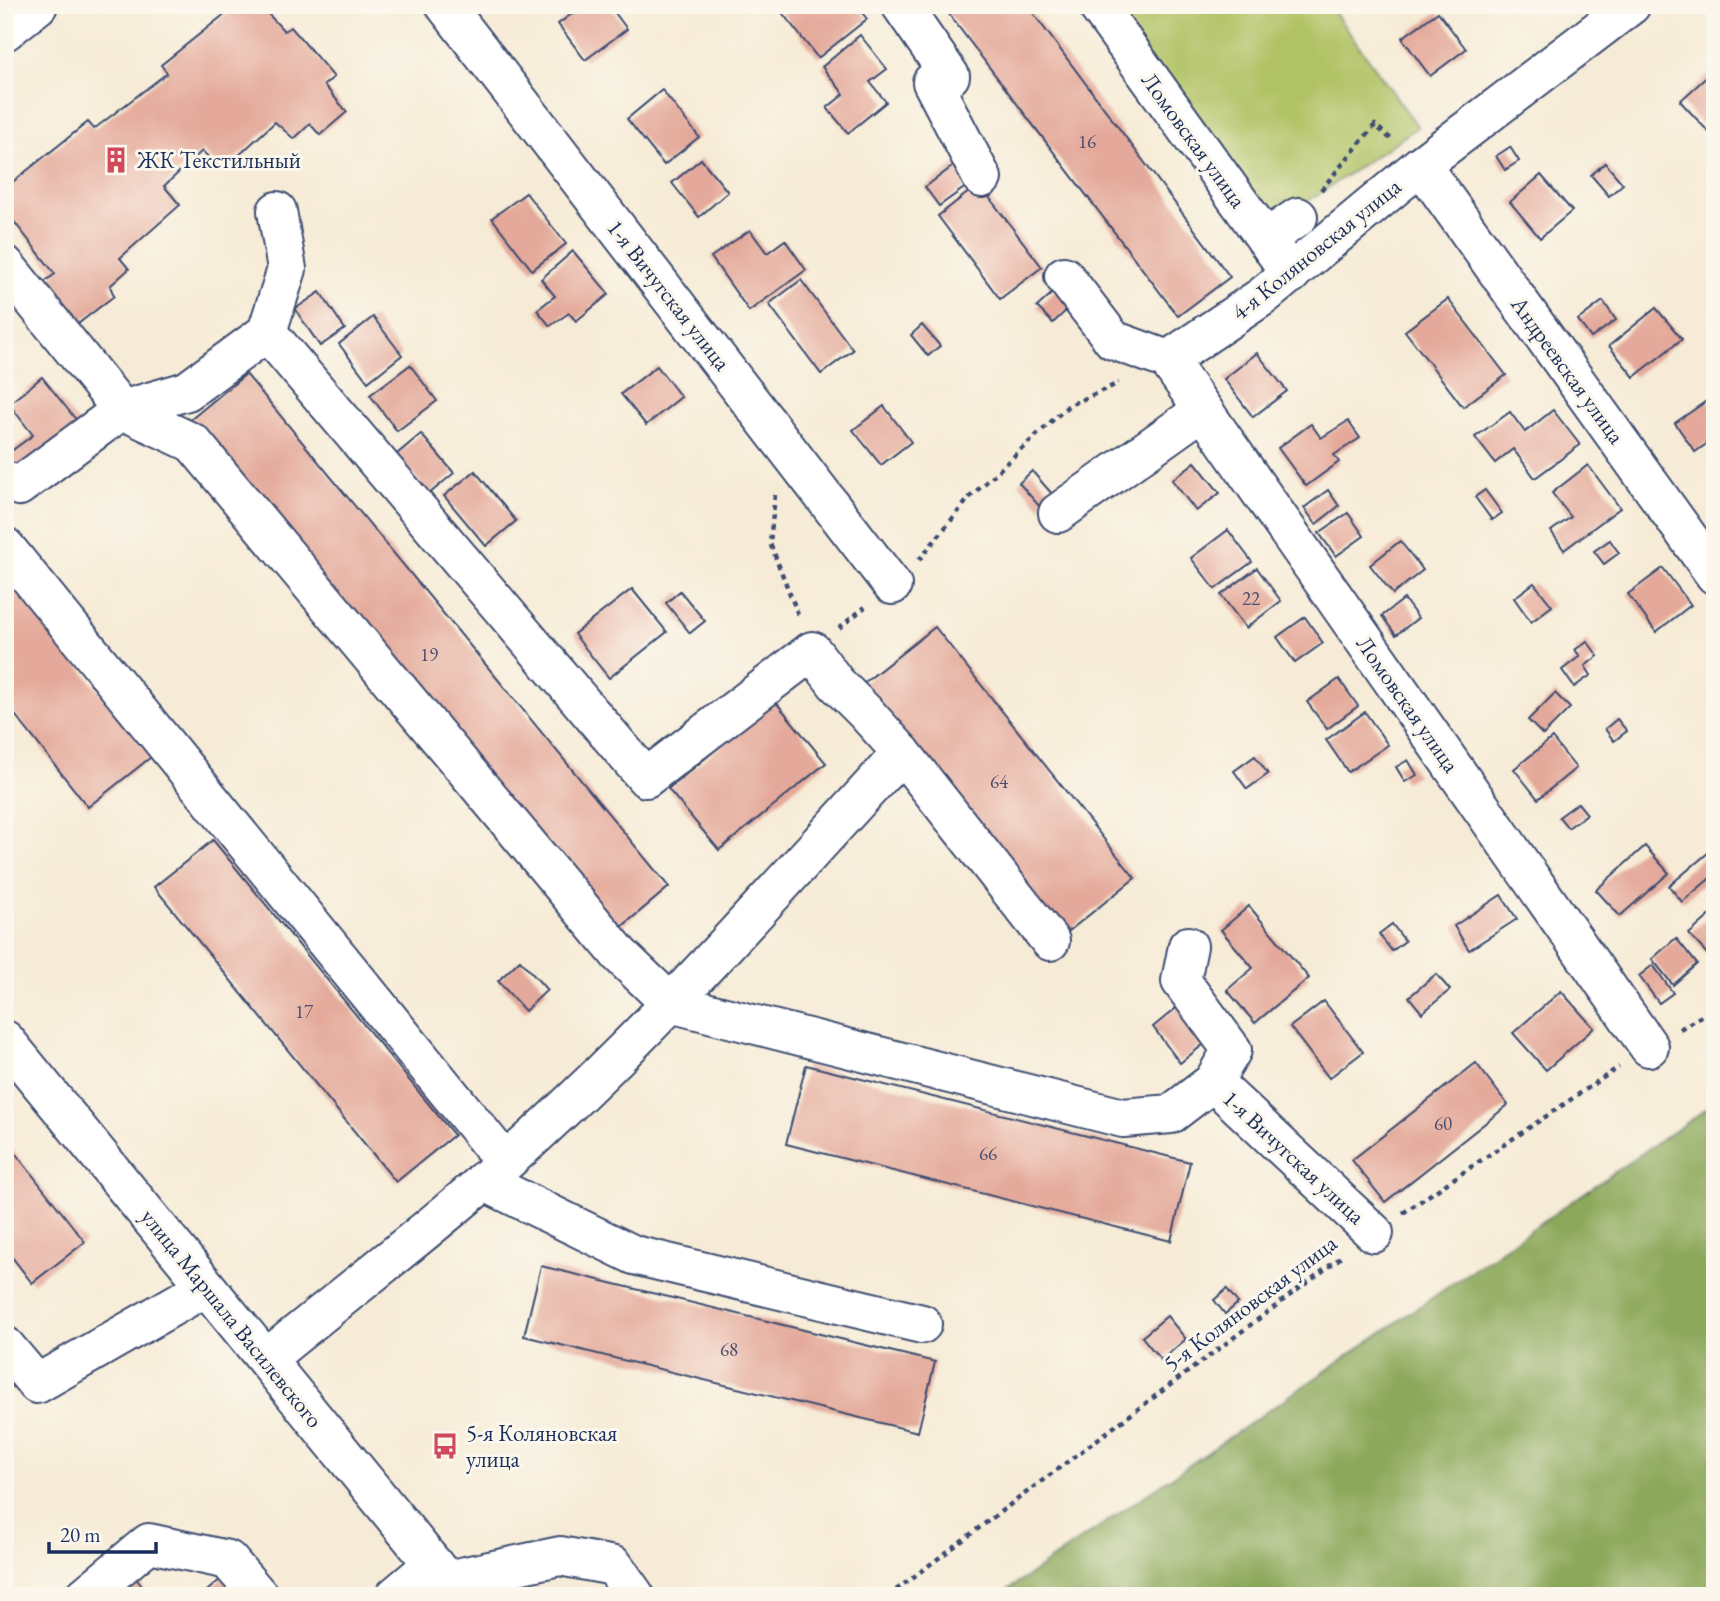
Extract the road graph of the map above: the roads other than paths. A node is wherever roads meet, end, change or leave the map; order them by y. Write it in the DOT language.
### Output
graph roads {
  1 [pos="38,5"];
  2 [pos="445,5"];
  3 [pos="901,5"];
  4 [pos="1097,5"];
  5 [pos="1631,5"];
  6 [pos="5,30"];
  7 [pos="1421,165"];
  8 [pos="982,178"];
  9 [pos="277,211"];
  10 [pos="1298,216"];
  11 [pos="1266,239"];
  12 [pos="5,265"];
  13 [pos="1291,274"];
  14 [pos="1065,276"];
  15 [pos="267,332"];
  16 [pos="1168,360"];
  17 [pos="122,410"];
  18 [pos="1203,410"];
  19 [pos="5,481"];
  20 [pos="1058,513"];
  21 [pos="5,547"];
  22 [pos="1715,575"];
  23 [pos="892,585"];
  24 [pos="902,753"];
  25 [pos="1050,941"];
  26 [pos="1188,946"];
  27 [pos="670,1003"];
  28 [pos="5,1040"];
  29 [pos="1649,1047"];
  30 [pos="1213,1082"];
  31 [pos="494,1172"];
  32 [pos="1374,1233"];
  33 [pos="206,1287"];
  34 [pos="922,1324"];
  35 [pos="5,1346"];
  36 [pos="266,1359"];
  37 [pos="446,1580"];
  38 [pos="85,1596"];
  39 [pos="259,1596"];
  40 [pos="395,1596"];
  41 [pos="635,1596"];
  1 -- 6 [label="street"];
  2 -- 23 [label="street, 1-я Вичугская улица"];
  3 -- 8 [label="street"];
  4 -- 11 [label="street, Ломовская улица"];
  5 -- 7 [label="street, 4-я Коляновская улица"];
  7 -- 13 [label="street, 4-я Коляновская улица"];
  7 -- 22 [label="street, Андреевская улица"];
  9 -- 15 [label="street"];
  10 -- 11 [label="street"];
  11 -- 13 [label="street, Ломовская улица"];
  12 -- 17 [label="street"];
  13 -- 16 [label="street, 4-я Коляновская улица"];
  14 -- 16 [label="street"];
  15 -- 17 [label="street"];
  15 -- 24 [label="street"];
  16 -- 18 [label="street, Ломовская улица"];
  17 -- 19 [label="street"];
  17 -- 27 [label="street"];
  18 -- 20 [label="street"];
  18 -- 29 [label="street, Ломовская улица"];
  21 -- 31 [label="street"];
  24 -- 25 [label="street"];
  24 -- 27 [label="street"];
  26 -- 30 [label="street"];
  27 -- 30 [label="street"];
  27 -- 31 [label="street"];
  28 -- 33 [label="street, улица Маршала Василевского"];
  30 -- 32 [label="street, 1-я Вичугская улица"];
  31 -- 34 [label="street"];
  31 -- 36 [label="street"];
  33 -- 35 [label="street"];
  33 -- 36 [label="street, улица Маршала Василевского"];
  36 -- 37 [label="street, улица Маршала Василевского"];
  37 -- 40 [label="street"];
  37 -- 41 [label="street"];
  38 -- 39 [label="street"];
}
